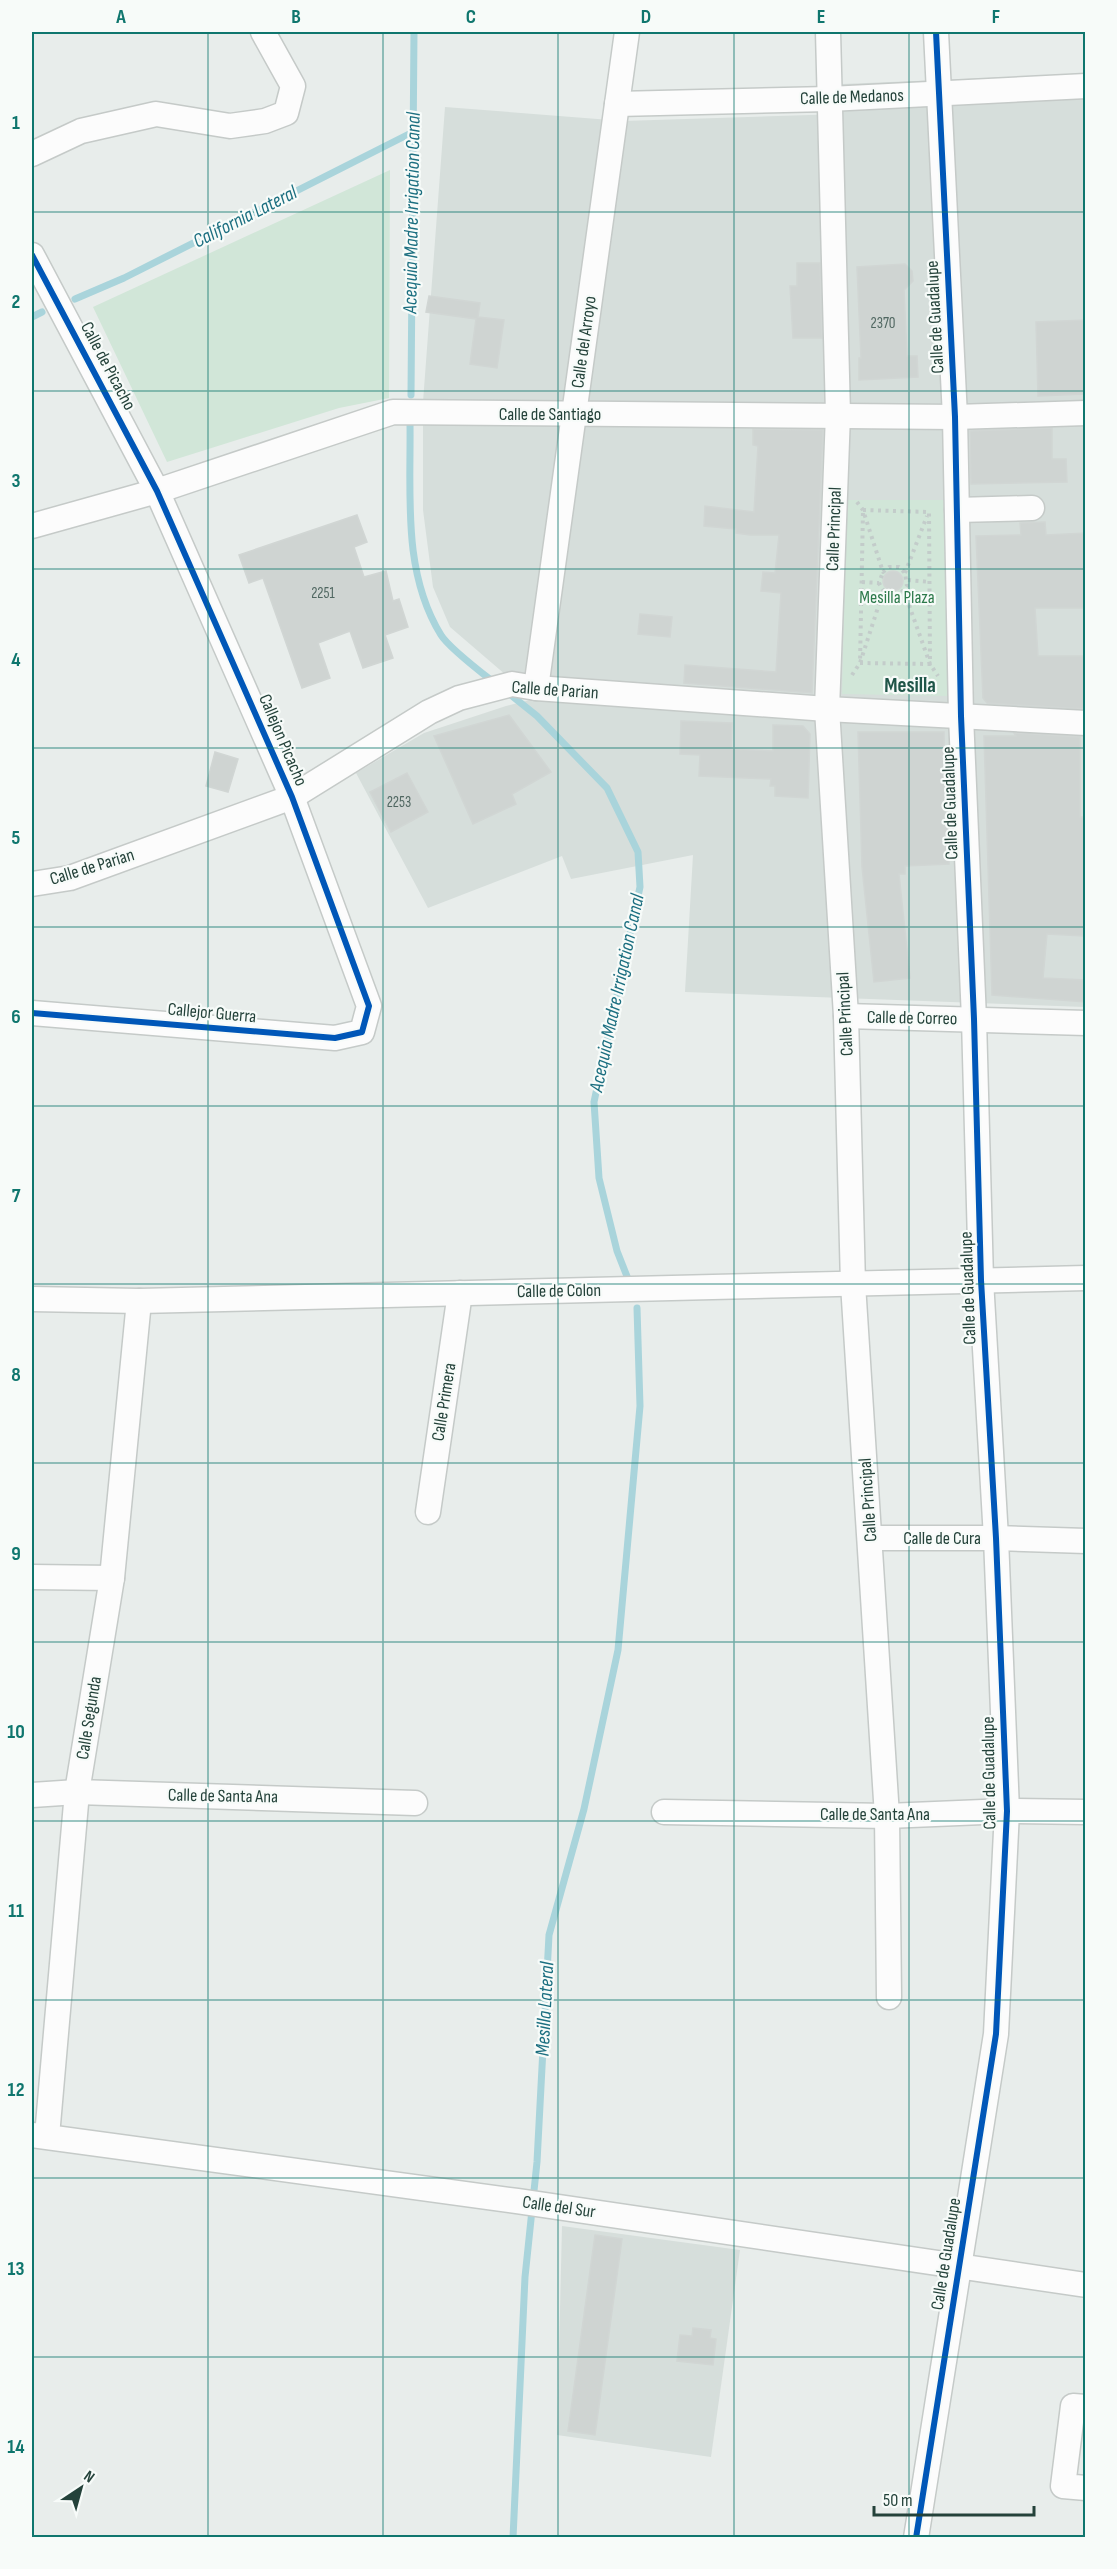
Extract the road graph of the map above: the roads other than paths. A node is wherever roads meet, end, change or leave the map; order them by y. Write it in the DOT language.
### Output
graph roads {
  1 [pos="263,32"];
  2 [pos="627,32"];
  3 [pos="828,32"];
  4 [pos="936,32"];
  5 [pos="1086,86"];
  6 [pos="938,93"];
  7 [pos="829,99"];
  8 [pos="617,104"];
  9 [pos="32,154"];
  10 [pos="32,255"];
  11 [pos="1086,413"];
  12 [pos="573,414"];
  13 [pos="838,414"];
  14 [pos="955,417"];
  15 [pos="157,490"];
  16 [pos="946,506"];
  17 [pos="1032,508"];
  18 [pos="32,526"];
  19 [pos="536,688"];
  20 [pos="827,709"];
  21 [pos="961,716"];
  22 [pos="1086,723"];
  23 [pos="292,797"];
  24 [pos="32,884"];
  25 [pos="369,1006"];
  26 [pos="32,1013"];
  27 [pos="846,1016"];
  28 [pos="974,1019"];
  29 [pos="1086,1023"];
  30 [pos="1086,1278"];
  31 [pos="981,1280"];
  32 [pos="853,1284"];
  33 [pos="460,1293"];
  34 [pos="32,1299"];
  35 [pos="139,1301"];
  36 [pos="428,1512"];
  37 [pos="871,1538"];
  38 [pos="996,1538"];
  39 [pos="1086,1541"];
  40 [pos="32,1577"];
  41 [pos="112,1578"];
  42 [pos="77,1792"];
  43 [pos="32,1795"];
  44 [pos="415,1803"];
  45 [pos="1006,1811"];
  46 [pos="664,1812"];
  47 [pos="1086,1812"];
  48 [pos="886,1816"];
  49 [pos="889,1997"];
  50 [pos="39,2135"];
  51 [pos="960,2265"];
  52 [pos="1086,2286"];
  53 [pos="1086,2407"];
  54 [pos="1086,2488"];
  55 [pos="915,2538"];
  1 -- 9 [label="street"];
  2 -- 8 [label="street, Calle del Arroyo"];
  3 -- 7 [label="street, Calle Principal"];
  4 -- 6 [label="street, Calle de Guadalupe"];
  5 -- 6 [label="street, Calle de Medanos"];
  6 -- 7 [label="street, Calle de Medanos"];
  6 -- 14 [label="street, Calle de Guadalupe"];
  7 -- 8 [label="street, Calle de Medanos"];
  7 -- 13 [label="street, Calle Principal"];
  8 -- 12 [label="street, Calle del Arroyo"];
  10 -- 15 [label="street, Calle de Picacho"];
  11 -- 14 [label="street, Calle de Santiago"];
  12 -- 13 [label="street, Calle de Santiago"];
  12 -- 15 [label="street, Calle de Santiago"];
  12 -- 19 [label="street, Calle del Arroyo"];
  13 -- 14 [label="street, Calle de Santiago"];
  13 -- 20 [label="street, Calle Principal"];
  14 -- 16 [label="street, Calle de Guadalupe"];
  15 -- 18 [label="street, Calle de Santiago"];
  15 -- 23 [label="street, Callejon Picacho"];
  16 -- 17 [label="street"];
  16 -- 21 [label="street, Calle de Guadalupe"];
  19 -- 20 [label="street, Calle de Parian"];
  19 -- 23 [label="street, Calle de Parian"];
  20 -- 21 [label="street, Calle de Parian"];
  20 -- 27 [label="street, Calle Principal"];
  21 -- 22 [label="street, Calle de Parian"];
  21 -- 28 [label="street, Calle de Guadalupe"];
  23 -- 24 [label="street, Calle de Parian"];
  23 -- 25 [label="street, Callejon Picacho"];
  25 -- 26 [label="street, Callejor Guerra"];
  27 -- 28 [label="street, Calle de Correo"];
  27 -- 32 [label="street, Calle Principal"];
  28 -- 29 [label="street, Calle de Correo"];
  28 -- 31 [label="street, Calle de Guadalupe"];
  30 -- 31 [label="street, Calle de Colon"];
  31 -- 32 [label="street, Calle de Colon"];
  31 -- 38 [label="street, Calle de Guadalupe"];
  32 -- 33 [label="street, Calle de Colon"];
  32 -- 37 [label="street, Calle Principal"];
  33 -- 35 [label="street, Calle de Colon"];
  33 -- 36 [label="street, Calle Primera"];
  34 -- 35 [label="street, Calle de Colon"];
  35 -- 41 [label="street, Calle Segunda"];
  37 -- 38 [label="street, Calle de Cura"];
  37 -- 48 [label="street, Calle Principal"];
  38 -- 39 [label="street, Calle de Cura"];
  38 -- 45 [label="street, Calle de Guadalupe"];
  40 -- 41 [label="street"];
  41 -- 42 [label="street, Calle Segunda"];
  42 -- 43 [label="street, Calle de Santa Ana"];
  42 -- 44 [label="street, Calle de Santa Ana"];
  42 -- 50 [label="street, Calle Segunda"];
  45 -- 47 [label="street, Calle de Santa Ana"];
  45 -- 48 [label="street, Calle de Santa Ana"];
  45 -- 51 [label="street, Calle de Guadalupe"];
  46 -- 48 [label="street, Calle de Santa Ana"];
  48 -- 49 [label="street, Calle Principal"];
  50 -- 51 [label="street, Calle del Sur"];
  51 -- 52 [label="street, Calle del Sur"];
  51 -- 55 [label="street, Calle de Guadalupe"];
  53 -- 54 [label="street"];
}
